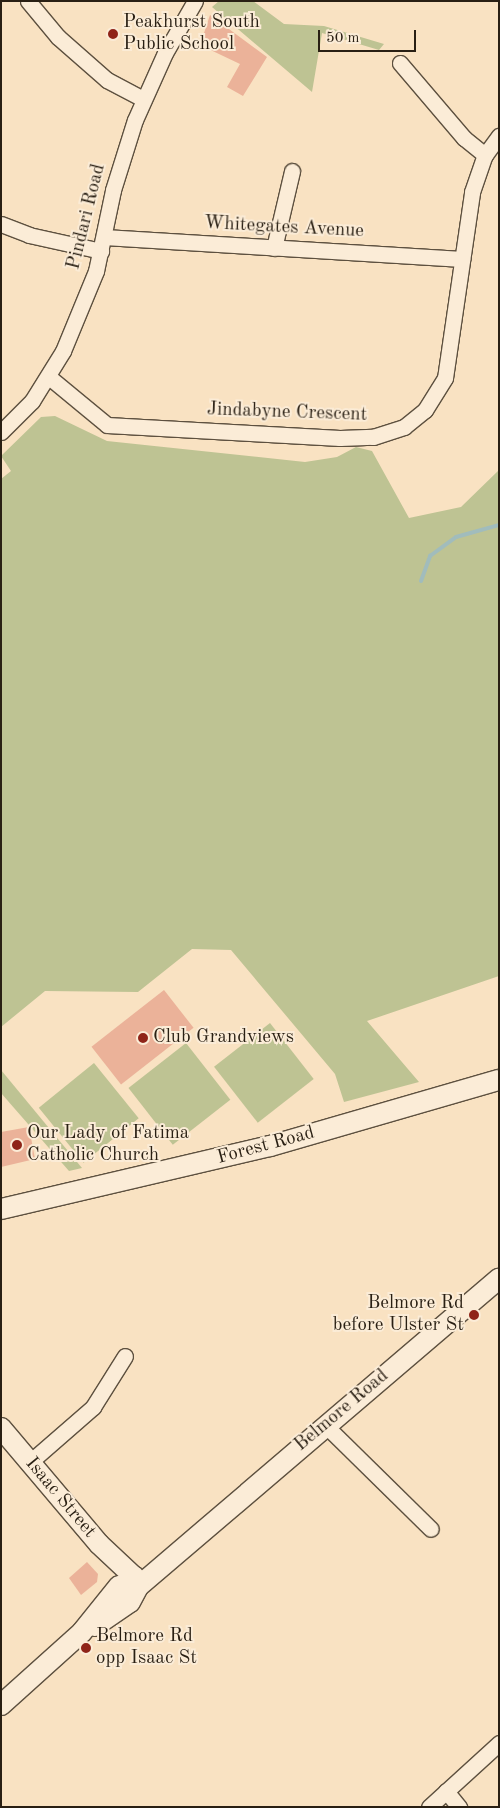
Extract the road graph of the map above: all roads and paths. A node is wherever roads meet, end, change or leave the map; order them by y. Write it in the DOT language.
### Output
graph roads {
  1 [pos="28,1"];
  2 [pos="195,1"];
  3 [pos="400,63"];
  4 [pos="143,99"];
  5 [pos="499,136"];
  6 [pos="485,155"];
  7 [pos="292,171"];
  8 [pos="1,224"];
  9 [pos="102,244"];
  10 [pos="274,248"];
  11 [pos="462,259"];
  12 [pos="49,377"];
  13 [pos="1,432"];
  14 [pos="499,1080"];
  15 [pos="1,1208"];
  16 [pos="499,1279"];
  17 [pos="125,1356"];
  18 [pos="325,1425"];
  19 [pos="1,1428"];
  20 [pos="30,1462"];
  21 [pos="431,1529"];
  22 [pos="130,1583"];
  23 [pos="1,1705"];
  24 [pos="499,1743"];
  25 [pos="446,1791"];
  26 [pos="429,1807"];
  27 [pos="459,1807"];
  1 -- 4 [label="street"];
  2 -- 4 [label="street, Pindari Road"];
  3 -- 6 [label="street"];
  4 -- 9 [label="street, Pindari Road"];
  5 -- 6 [label="street, Jindabyne Crescent"];
  6 -- 11 [label="street, Jindabyne Crescent"];
  7 -- 10 [label="street"];
  8 -- 9 [label="street, Whitegates Avenue"];
  9 -- 10 [label="street, Whitegates Avenue"];
  9 -- 12 [label="street, Pindari Road"];
  10 -- 11 [label="street, Whitegates Avenue"];
  11 -- 12 [label="street, Jindabyne Crescent"];
  12 -- 13 [label="street, Pindari Road"];
  14 -- 15 [label="street, Forest Road"];
  16 -- 18 [label="street, Belmore Road"];
  17 -- 20 [label="street"];
  18 -- 21 [label="street"];
  18 -- 22 [label="street, Belmore Road"];
  19 -- 20 [label="street, Isaac Street"];
  20 -- 22 [label="street, Isaac Street"];
  22 -- 23 [label="street, Belmore Road"];
  24 -- 25 [label="street"];
  25 -- 26 [label="street"];
  25 -- 27 [label="street"];
}
